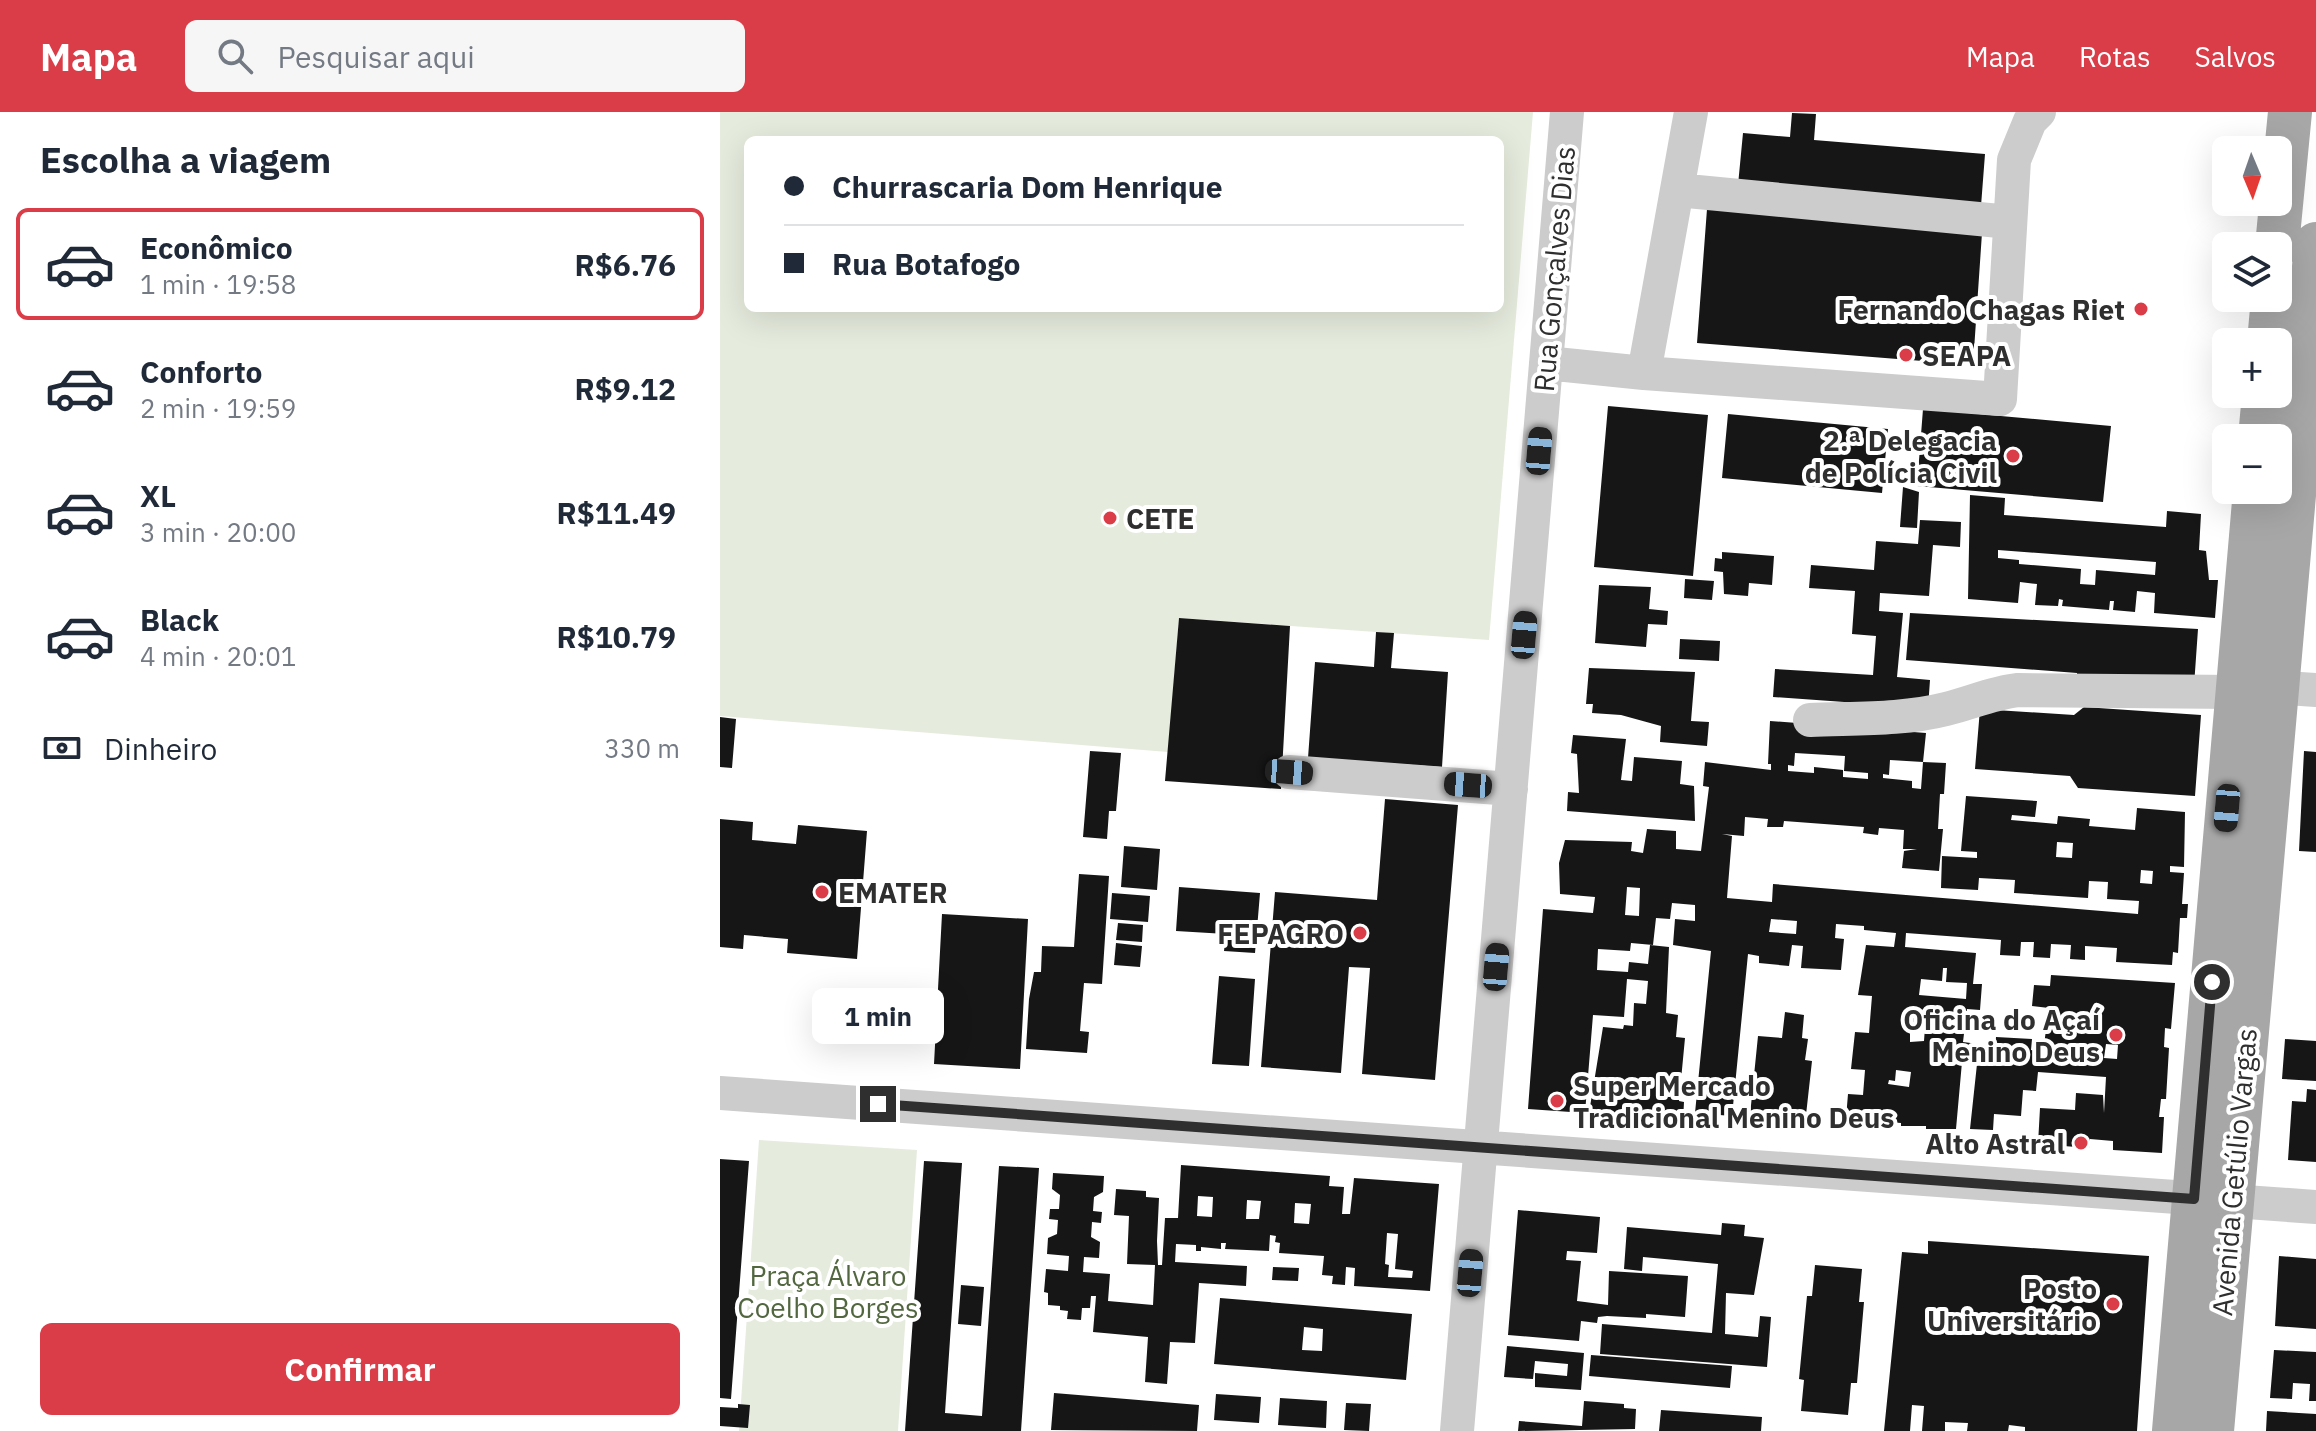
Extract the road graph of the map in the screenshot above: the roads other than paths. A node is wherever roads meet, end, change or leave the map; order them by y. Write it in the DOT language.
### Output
graph roads {
  1 [pos="1567,112"];
  2 [pos="1691,112"];
  3 [pos="2039,112"];
  4 [pos="2290,112"];
  5 [pos="1677,190"];
  6 [pos="2010,222"];
  7 [pos="2306,252"];
  8 [pos="1546,363"];
  9 [pos="1644,373"];
  10 [pos="2292,448"];
  11 [pos="2288,504"];
  12 [pos="2262,700"];
  13 [pos="1810,720"];
  14 [pos="1289,772"];
  15 [pos="1511,789"];
  16 [pos="720,1093"];
  17 [pos="1481,1146"];
  18 [pos="2212,1200"];
  19 [pos="2316,1207"];
  20 [pos="1457,1431"];
  21 [pos="2174,1431"];
  22 [pos="2212,1431"];
  1 -- 8 [label="street, Rua Gonçalves Dias"];
  2 -- 5 [label="street"];
  3 -- 6 [label="street"];
  4 -- 7 [label="main road, Avenida Getúlio Vargas"];
  5 -- 6 [label="street"];
  5 -- 9 [label="street"];
  6 -- 9 [label="street"];
  7 -- 10 [label="main road, Avenida Getúlio Vargas"];
  8 -- 9 [label="street"];
  8 -- 15 [label="street, Rua Gonçalves Dias"];
  11 -- 12 [label="main road, Avenida Getúlio Vargas"];
  12 -- 13 [label="street"];
  12 -- 18 [label="main road, Avenida Getúlio Vargas"];
  14 -- 15 [label="street"];
  15 -- 17 [label="street, Rua Gonçalves Dias"];
  16 -- 17 [label="street"];
  17 -- 18 [label="street"];
  17 -- 20 [label="street, Rua Gonçalves Dias"];
  18 -- 19 [label="street"];
  18 -- 21 [label="main road, Avenida Getúlio Vargas"];
  18 -- 22 [label="main road, Avenida Getúlio Vargas"];
}
